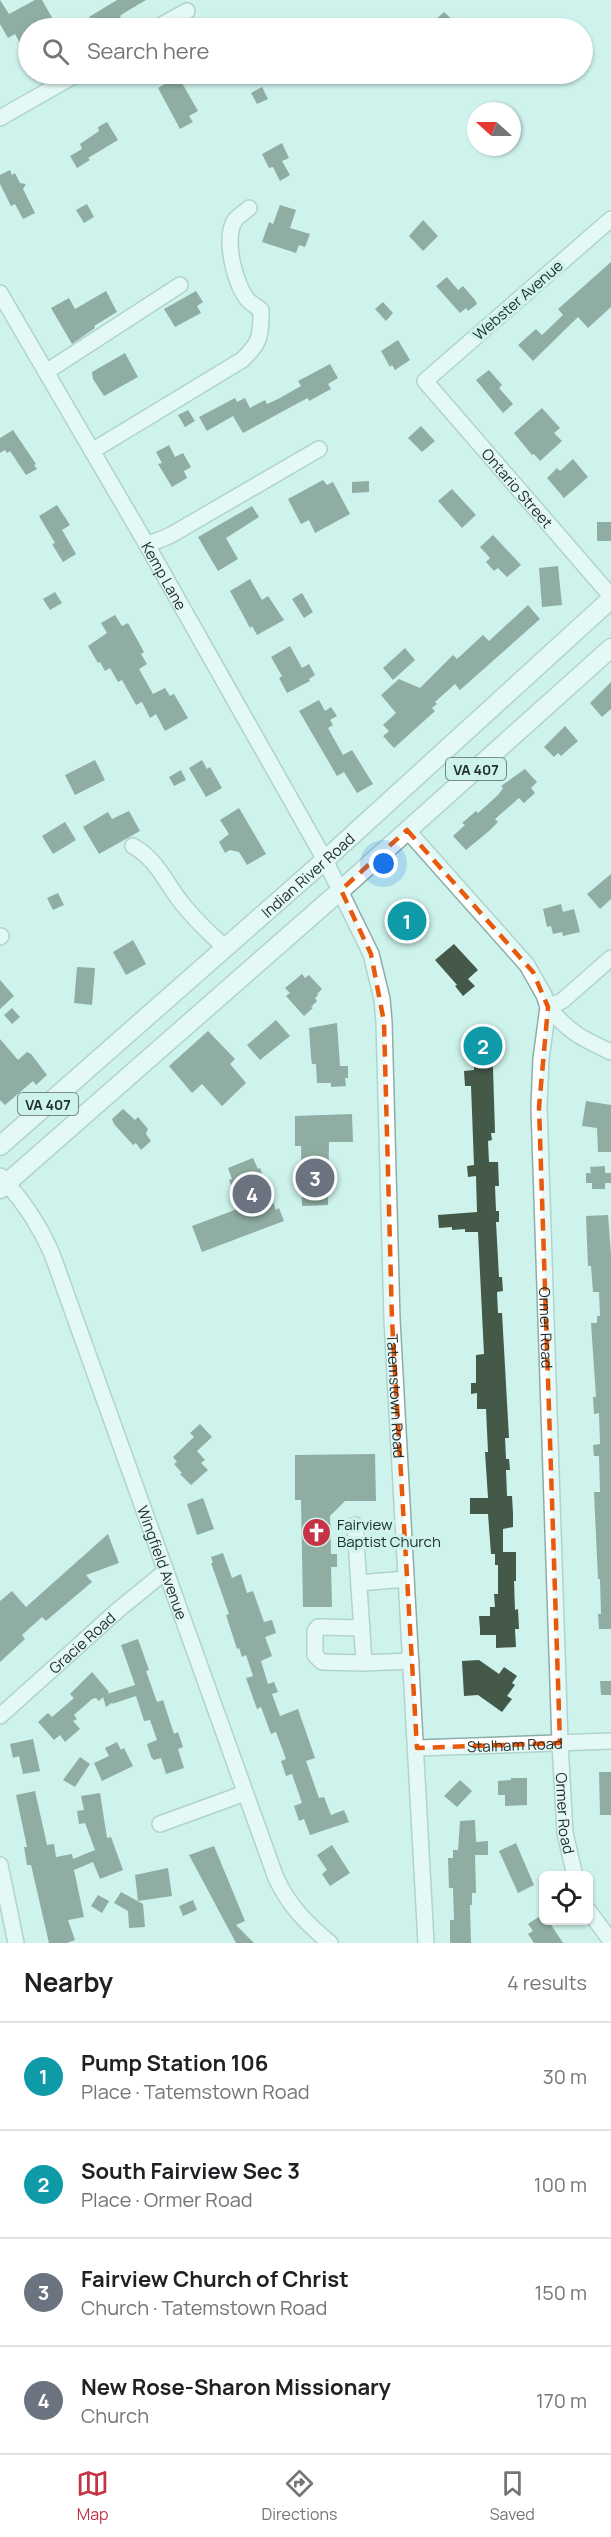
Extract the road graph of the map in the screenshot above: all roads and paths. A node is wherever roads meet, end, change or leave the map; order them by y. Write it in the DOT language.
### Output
graph roads {
  1 [pos="187,11"];
  2 [pos="174,18"];
  3 [pos="59,84"];
  4 [pos="0,117"];
  5 [pos="249,208"];
  6 [pos="611,219"];
  7 [pos="180,285"];
  8 [pos="0,293"];
  9 [pos="46,372"];
  10 [pos="425,381"];
  11 [pos="319,449"];
  12 [pos="92,451"];
  13 [pos="147,545"];
  14 [pos="611,597"];
  15 [pos="611,648"];
  16 [pos="407,830"];
  17 [pos="133,846"];
  18 [pos="325,860"];
  19 [pos="340,890"];
  20 [pos="225,948"];
  21 [pos="611,958"];
  22 [pos="548,1007"];
  23 [pos="611,1052"];
  24 [pos="0,1146"];
  25 [pos="2,1183"];
  26 [pos="356,1525"];
  27 [pos="166,1571"];
  28 [pos="406,1579"];
  29 [pos="359,1583"];
  30 [pos="362,1628"];
  31 [pos="411,1661"];
  32 [pos="364,1663"];
  33 [pos="0,1716"];
  34 [pos="611,1741"];
  35 [pos="560,1743"];
  36 [pos="417,1748"];
  37 [pos="245,1793"];
  38 [pos="160,1824"];
  39 [pos="0,1865"];
  40 [pos="573,1871"];
  41 [pos="593,1917"];
  42 [pos="611,1941"];
  43 [pos="16,1943"];
  44 [pos="330,1943"];
  45 [pos="426,1943"];
  1 -- 2 [label="street"];
  3 -- 4 [label="street"];
  5 -- 12 [label="street"];
  6 -- 10 [label="street, Webster Avenue"];
  7 -- 9 [label="street"];
  8 -- 9 [label="street, Kemp Lane"];
  9 -- 12 [label="street, Kemp Lane"];
  10 -- 14 [label="street, Ontario Street"];
  11 -- 13 [label="street"];
  12 -- 13 [label="street, Kemp Lane"];
  13 -- 18 [label="street, Kemp Lane"];
  14 -- 18 [label="main road, Indian River Road / VA 407"];
  15 -- 16 [label="main road, VA 407"];
  16 -- 19 [label="main road, VA 407"];
  16 -- 22 [label="street"];
  17 -- 20 [label="street"];
  18 -- 19 [label="street, Tatemstown Road"];
  18 -- 20 [label="main road, Indian River Road / VA 407"];
  19 -- 25 [label="main road, VA 407"];
  19 -- 28 [label="street, Tatemstown Road"];
  20 -- 24 [label="main road, Indian River Road / VA 407"];
  21 -- 22 [label="street"];
  22 -- 23 [label="street"];
  22 -- 35 [label="street, Ormer Road"];
  25 -- 27 [label="street, Wingfield Avenue"];
  26 -- 29 [label="street"];
  27 -- 33 [label="street, Gracie Road"];
  27 -- 37 [label="street, Wingfield Avenue"];
  28 -- 29 [label="street"];
  28 -- 31 [label="street, Tatemstown Road"];
  29 -- 30 [label="street"];
  30 -- 32 [label="street"];
  30 -- 32 [label="street"];
  31 -- 32 [label="street"];
  31 -- 36 [label="street, Tatemstown Road"];
  34 -- 35 [label="street, Stalham Road"];
  35 -- 36 [label="street, Stalham Road"];
  35 -- 40 [label="street, Ormer Road"];
  36 -- 45 [label="street, Tatemstown Road"];
  37 -- 38 [label="street"];
  37 -- 44 [label="street, Wingfield Avenue"];
  39 -- 43 [label="street"];
  41 -- 42 [label="street"];
}
